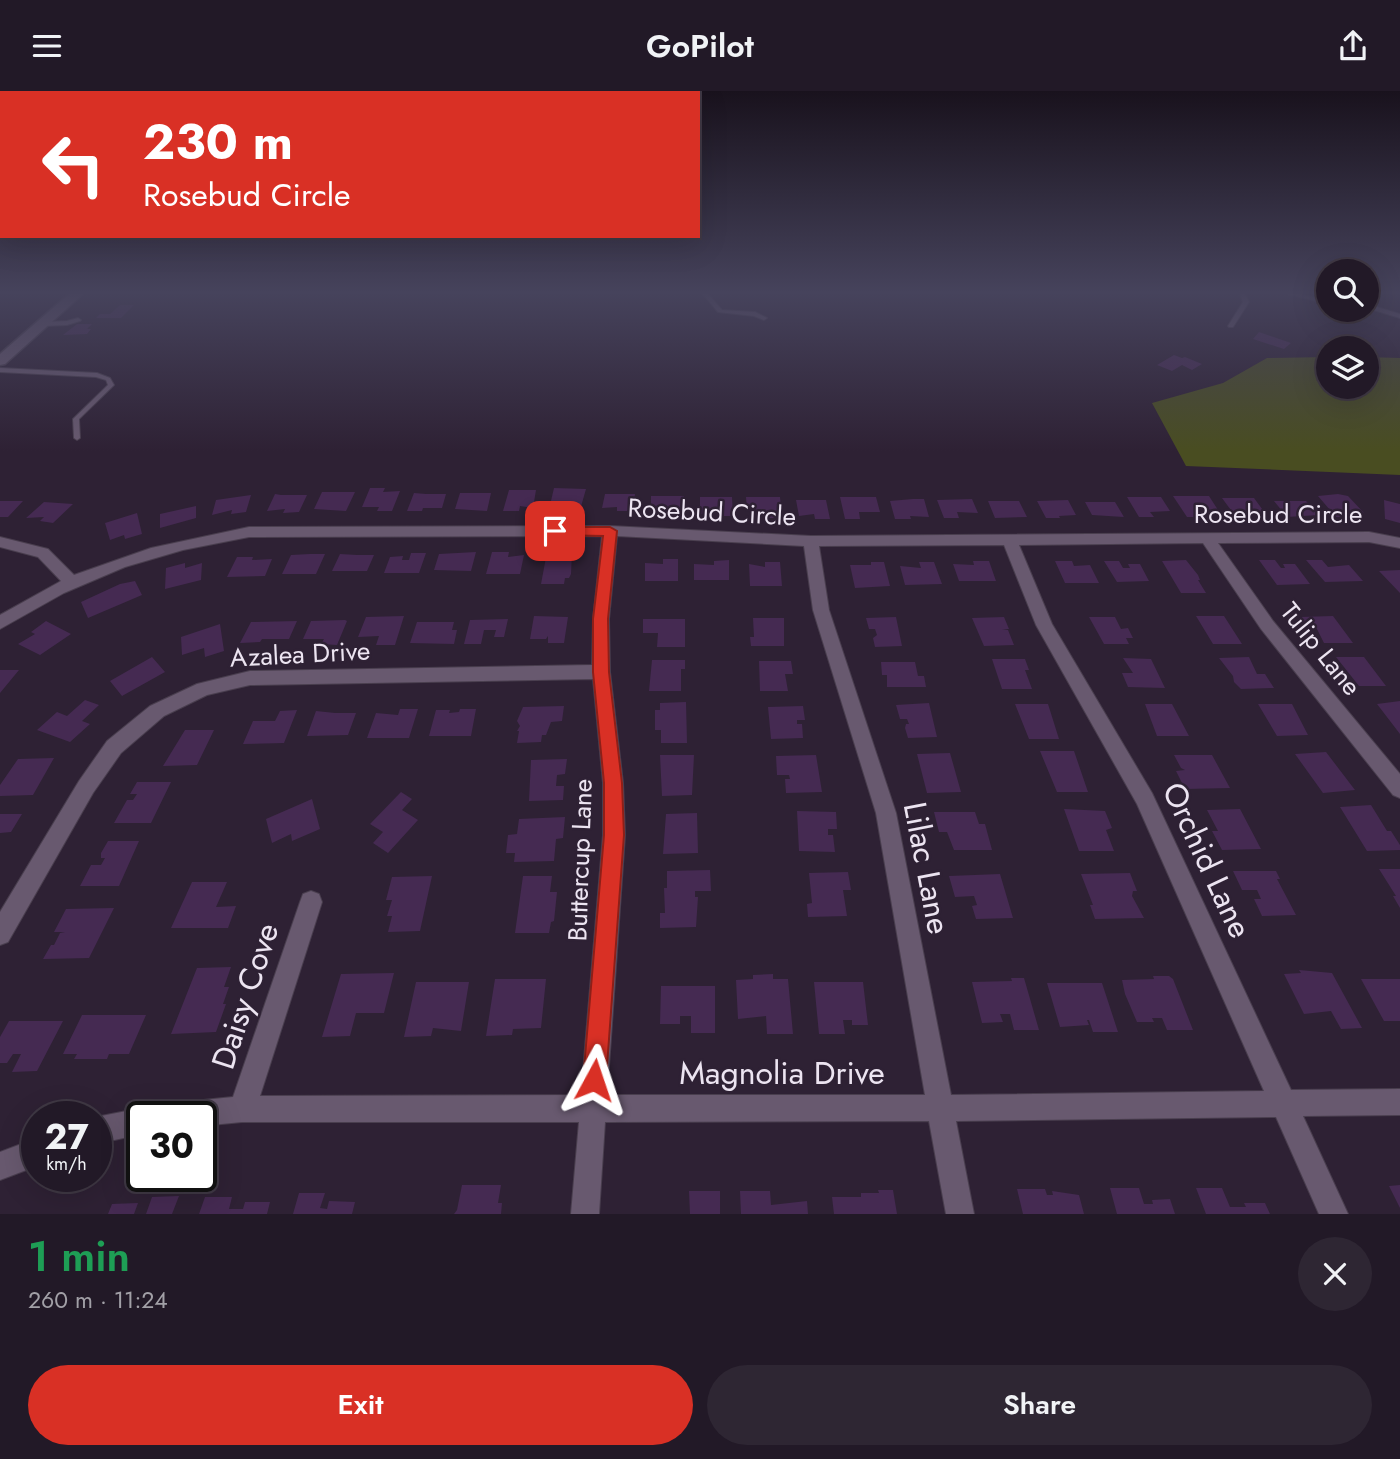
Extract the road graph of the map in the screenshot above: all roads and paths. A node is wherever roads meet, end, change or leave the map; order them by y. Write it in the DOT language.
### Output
graph roads {
  1 [pos="17,346"];
  2 [pos="0,361"];
  3 [pos="0,370"];
  4 [pos="76,438"];
  5 [pos="610,531"];
  6 [pos="1207,538"];
  7 [pos="1009,539"];
  8 [pos="811,541"];
  9 [pos="0,542"];
  10 [pos="1400,543"];
  11 [pos="71,581"];
  12 [pos="0,623"];
  13 [pos="601,672"];
  14 [pos="1400,789"];
  15 [pos="311,902"];
  16 [pos="0,934"];
  17 [pos="1400,1102"];
  18 [pos="1285,1104"];
  19 [pos="592,1108"];
  20 [pos="940,1108"];
  21 [pos="242,1109"];
  22 [pos="217,1112"];
  23 [pos="21,1158"];
  24 [pos="0,1166"];
  25 [pos="585,1214"];
  26 [pos="960,1214"];
  27 [pos="1334,1214"];
  1 -- 2 [label="street"];
  3 -- 4 [label="lane"];
  5 -- 8 [label="street, Rosebud Circle"];
  5 -- 11 [label="street, Rosebud Circle"];
  5 -- 13 [label="street, Buttercup Lane"];
  6 -- 7 [label="street, Rosebud Circle"];
  6 -- 10 [label="street, Rosebud Circle"];
  6 -- 14 [label="street, Tulip Lane"];
  7 -- 8 [label="street, Rosebud Circle"];
  7 -- 18 [label="street, Orchid Lane"];
  8 -- 20 [label="street, Lilac Lane"];
  9 -- 11 [label="street"];
  11 -- 12 [label="street, Rosebud Circle"];
  13 -- 16 [label="street, Azalea Drive"];
  13 -- 19 [label="street, Buttercup Lane"];
  15 -- 21 [label="street, Daisy Cove"];
  17 -- 18 [label="street, Magnolia Drive"];
  18 -- 20 [label="street, Magnolia Drive"];
  18 -- 27 [label="street, Orchid Lane"];
  19 -- 20 [label="street, Magnolia Drive"];
  19 -- 21 [label="street, Magnolia Drive"];
  19 -- 25 [label="street, Buttercup Lane"];
  20 -- 26 [label="street, Lilac Lane"];
  21 -- 22 [label="street, Magnolia Drive"];
  23 -- 24 [label="street"];
}
